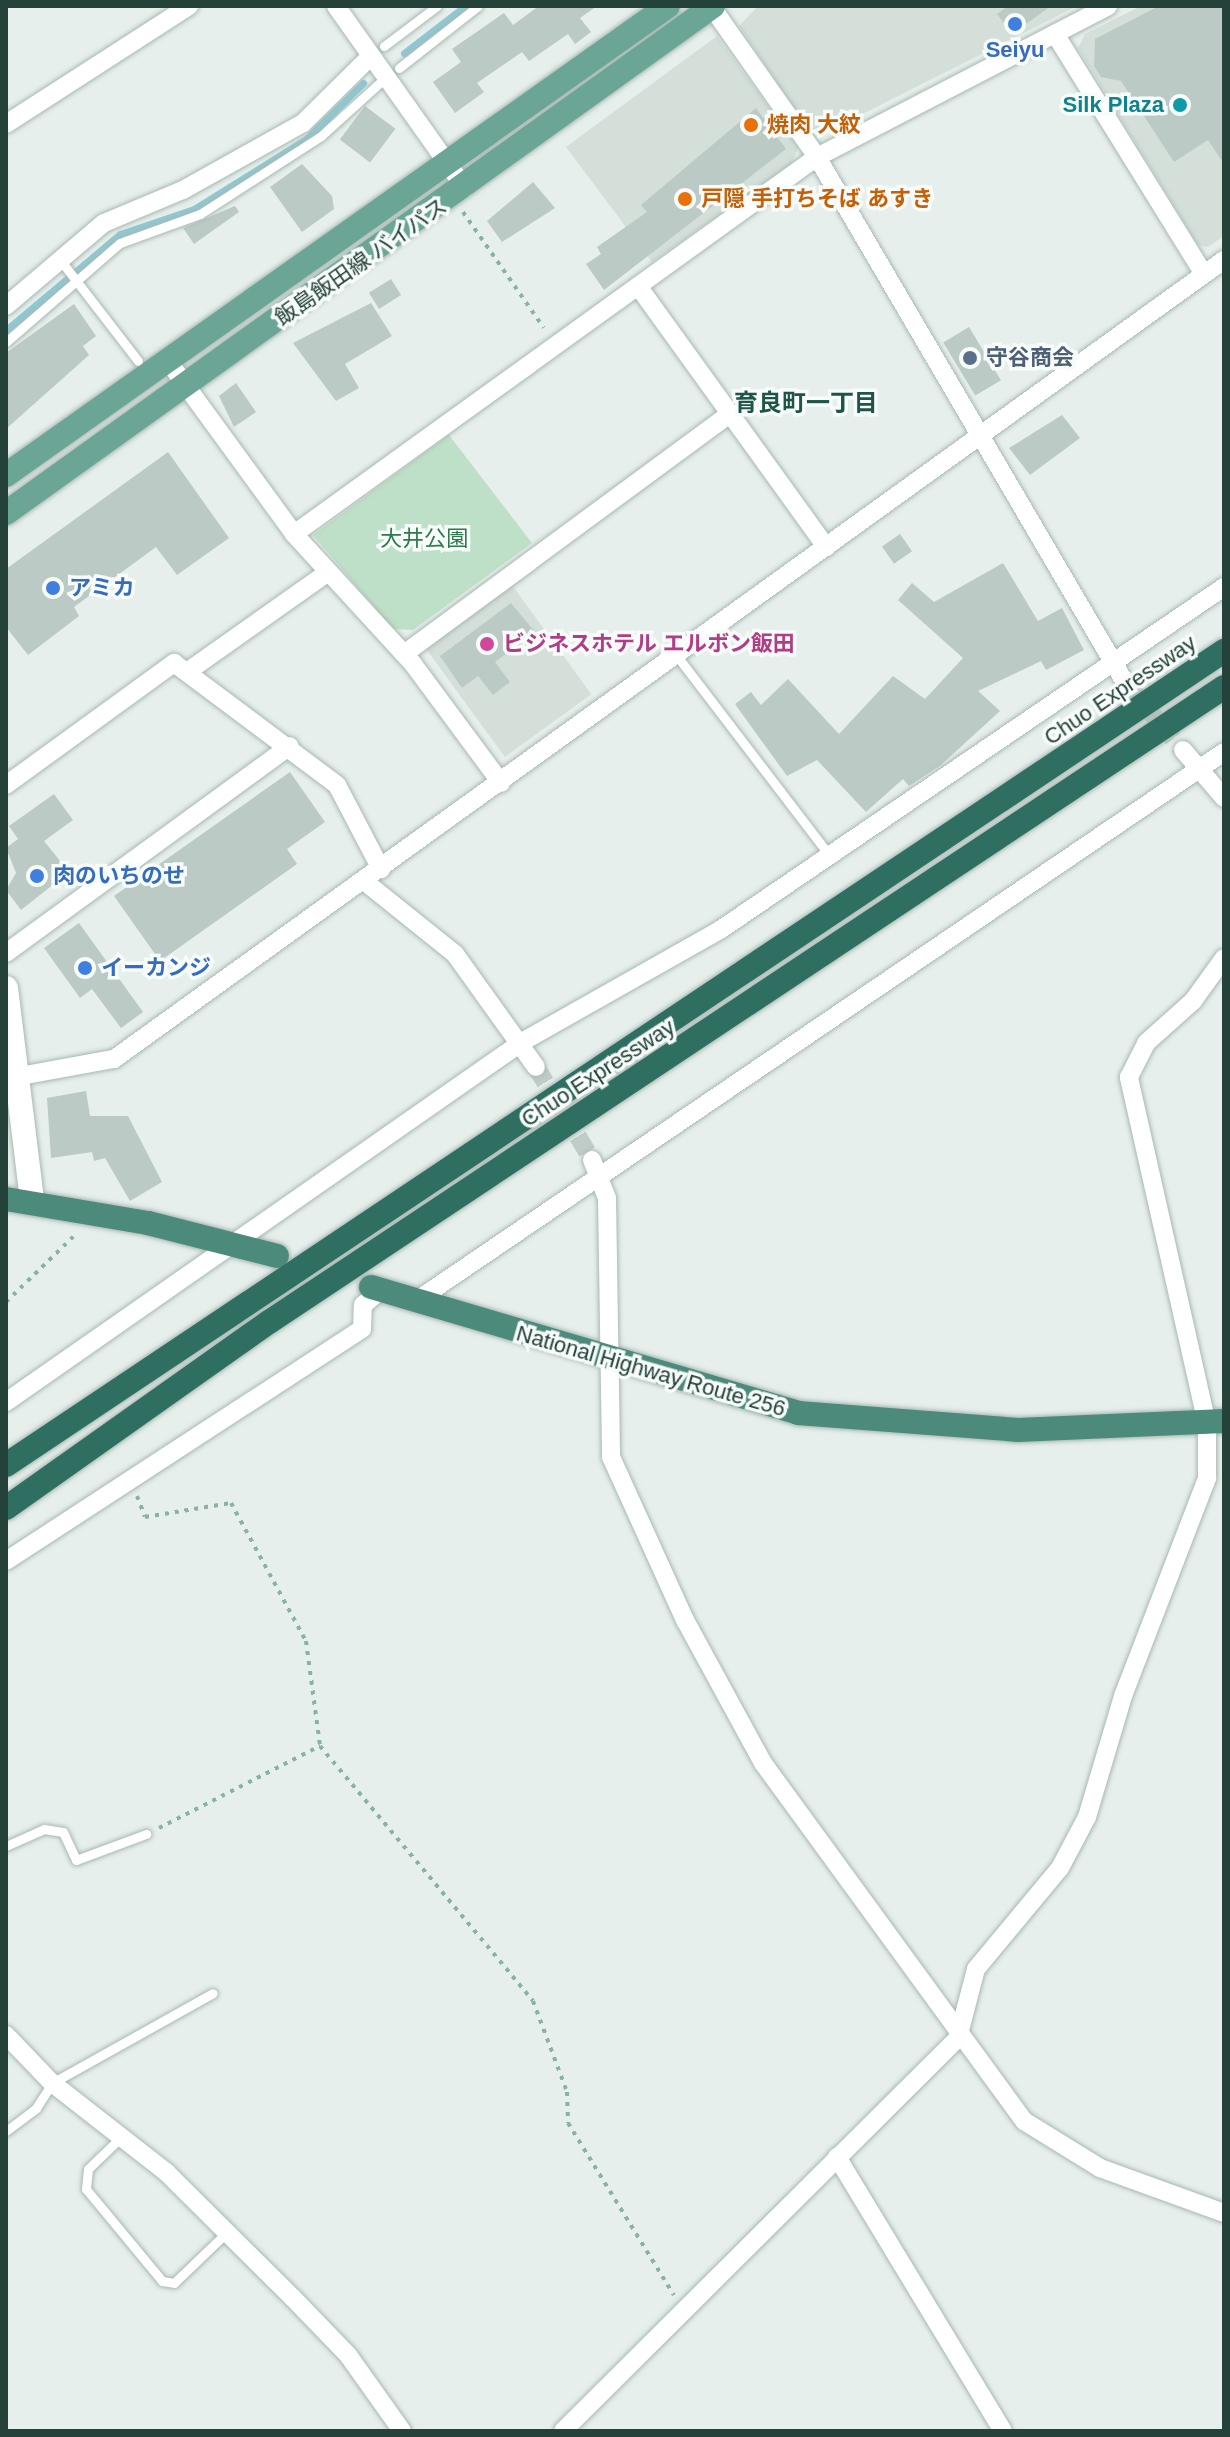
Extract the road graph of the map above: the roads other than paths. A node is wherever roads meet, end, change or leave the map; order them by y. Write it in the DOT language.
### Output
graph roads {
  1 [pos="189,6"];
  2 [pos="336,6"];
  3 [pos="437,6"];
  4 [pos="478,6"];
  5 [pos="668,6"];
  6 [pos="712,6"];
  7 [pos="1108,6"];
  8 [pos="1055,34"];
  9 [pos="377,51"];
  10 [pos="392,73"];
  11 [pos="6,124"];
  12 [pos="817,157"];
  13 [pos="447,161"];
  14 [pos="465,188"];
  15 [pos="1224,260"];
  16 [pos="74,273"];
  17 [pos="1204,274"];
  18 [pos="638,286"];
  19 [pos="6,306"];
  20 [pos="6,342"];
  21 [pos="138,361"];
  22 [pos="168,361"];
  23 [pos="187,385"];
  24 [pos="730,414"];
  25 [pos="979,439"];
  26 [pos="6,475"];
  27 [pos="6,513"];
  28 [pos="294,534"];
  29 [pos="826,547"];
  30 [pos="328,572"];
  31 [pos="1224,587"];
  32 [pos="1224,651"];
  33 [pos="404,654"];
  34 [pos="677,656"];
  35 [pos="1113,666"];
  36 [pos="187,672"];
  37 [pos="1126,684"];
  38 [pos="1224,687"];
  39 [pos="290,746"];
  40 [pos="1183,750"];
  41 [pos="1224,752"];
  42 [pos="1198,770"];
  43 [pos="501,783"];
  44 [pos="6,785"];
  45 [pos="1224,798"];
  46 [pos="830,856"];
  47 [pos="381,869"];
  48 [pos="364,881"];
  49 [pos="6,953"];
  50 [pos="1224,958"];
  51 [pos="6,988"];
  52 [pos="522,1042"];
  53 [pos="536,1067"];
  54 [pos="20,1076"];
  55 [pos="592,1160"];
  56 [pos="598,1179"];
  57 [pos="6,1199"];
  58 [pos="32,1201"];
  59 [pos="230,1241"];
  60 [pos="277,1256"];
  61 [pos="376,1288"];
  62 [pos="416,1301"];
  63 [pos="608,1361"];
  64 [pos="6,1402"];
  65 [pos="1215,1422"];
  66 [pos="6,1465"];
  67 [pos="6,1508"];
  68 [pos="6,1561"];
  69 [pos="146,1834"];
  70 [pos="6,1846"];
  71 [pos="213,1993"];
  72 [pos="6,2035"];
  73 [pos="958,2038"];
  74 [pos="52,2083"];
  75 [pos="6,2131"];
  76 [pos="121,2137"];
  77 [pos="837,2157"];
  78 [pos="1224,2213"];
  79 [pos="227,2232"];
  80 [pos="402,2431"];
  81 [pos="563,2431"];
  82 [pos="1003,2431"];
  1 -- 11 [label="street"];
  2 -- 9 [label="street"];
  3 -- 9 [label="lane"];
  4 -- 10 [label="lane"];
  5 -- 13 [label="main road, 飯島飯田線 バイパス"];
  6 -- 12 [label="street"];
  6 -- 14 [label="main road, 飯島飯田線 バイパス"];
  7 -- 8 [label="street"];
  8 -- 12 [label="street"];
  8 -- 17 [label="street"];
  9 -- 10 [label="street"];
  9 -- 16 [label="street"];
  10 -- 13 [label="street"];
  10 -- 16 [label="lane"];
  12 -- 18 [label="street"];
  12 -- 25 [label="street"];
  13 -- 14 [label="street"];
  13 -- 22 [label="main road, 飯島飯田線 バイパス"];
  14 -- 23 [label="main road, 飯島飯田線 バイパス"];
  15 -- 17 [label="street"];
  16 -- 19 [label="street"];
  16 -- 20 [label="lane"];
  16 -- 21 [label="lane"];
  17 -- 25 [label="street"];
  18 -- 24 [label="street"];
  18 -- 28 [label="street"];
  22 -- 23 [label="street"];
  22 -- 26 [label="main road, 飯島飯田線 バイパス"];
  23 -- 27 [label="main road, 飯島飯田線 バイパス"];
  23 -- 28 [label="street"];
  24 -- 29 [label="street"];
  24 -- 33 [label="street"];
  25 -- 29 [label="street"];
  25 -- 35 [label="street"];
  28 -- 30 [label="street"];
  29 -- 34 [label="street"];
  30 -- 33 [label="street"];
  30 -- 36 [label="street"];
  31 -- 35 [label="street"];
  32 -- 66 [label="highway, Chuo Expressway"];
  33 -- 43 [label="street"];
  34 -- 43 [label="street"];
  34 -- 46 [label="lane"];
  35 -- 37 [label="street"];
  35 -- 46 [label="street"];
  36 -- 39 [label="street"];
  36 -- 44 [label="street"];
  38 -- 67 [label="highway, Chuo Expressway"];
  39 -- 47 [label="street"];
  39 -- 49 [label="street"];
  40 -- 42 [label="street"];
  41 -- 42 [label="street"];
  42 -- 45 [label="street"];
  42 -- 56 [label="street"];
  43 -- 47 [label="street"];
  46 -- 52 [label="street"];
  47 -- 48 [label="street"];
  48 -- 52 [label="street"];
  48 -- 54 [label="street"];
  50 -- 65 [label="street"];
  51 -- 54 [label="street"];
  52 -- 53 [label="street"];
  52 -- 59 [label="street"];
  54 -- 58 [label="street"];
  55 -- 56 [label="street"];
  56 -- 62 [label="street"];
  56 -- 63 [label="street"];
  57 -- 58 [label="highway"];
  58 -- 59 [label="highway"];
  59 -- 60 [label="highway"];
  59 -- 64 [label="street"];
  61 -- 62 [label="highway, National Highway Route 256"];
  61 -- 68 [label="street"];
  62 -- 63 [label="highway, National Highway Route 256"];
  63 -- 65 [label="highway, National Highway Route 256"];
  63 -- 73 [label="street"];
  65 -- 73 [label="street"];
  69 -- 70 [label="lane"];
  71 -- 74 [label="lane"];
  72 -- 74 [label="street"];
  73 -- 77 [label="street"];
  73 -- 78 [label="street"];
  74 -- 75 [label="lane"];
  74 -- 76 [label="street"];
  76 -- 79 [label="street"];
  76 -- 79 [label="lane"];
  77 -- 81 [label="street"];
  77 -- 82 [label="street"];
  79 -- 80 [label="street"];
}
